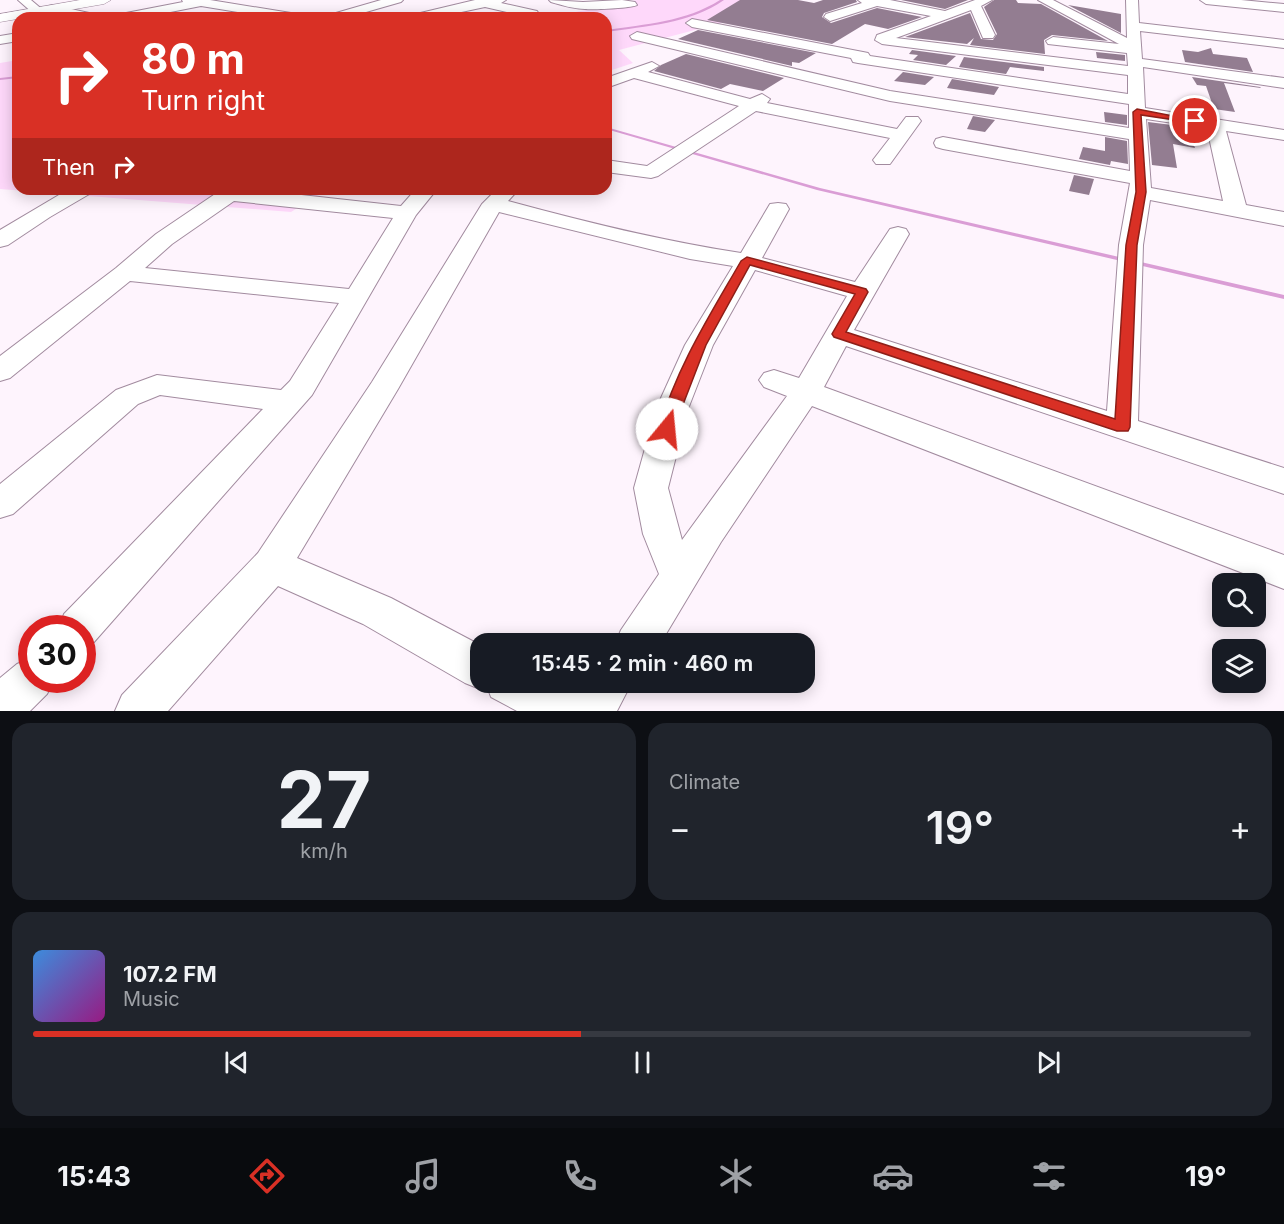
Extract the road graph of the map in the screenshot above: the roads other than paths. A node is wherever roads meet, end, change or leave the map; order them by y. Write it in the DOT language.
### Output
graph roads {
  1 [pos="24,0"];
  2 [pos="104,0"];
  3 [pos="188,0"];
  4 [pos="269,0"];
  5 [pos="397,0"];
  6 [pos="469,0"];
  7 [pos="555,0"];
  8 [pos="864,0"];
  9 [pos="1044,0"];
  10 [pos="1132,0"];
  11 [pos="881,1"];
  12 [pos="201,2"];
  13 [pos="494,2"];
  14 [pos="980,2"];
  15 [pos="631,5"];
  16 [pos="1205,7"];
  17 [pos="53,9"];
  18 [pos="239,9"];
  19 [pos="1283,10"];
  20 [pos="38,11"];
  21 [pos="33,12"];
  22 [pos="67,12"];
  23 [pos="151,12"];
  24 [pos="229,12"];
  25 [pos="258,12"];
  26 [pos="354,12"];
  27 [pos="445,12"];
  28 [pos="526,12"];
  29 [pos="945,15"];
  30 [pos="830,17"];
  31 [pos="692,23"];
  32 [pos="910,26"];
  33 [pos="1133,26"];
  34 [pos="944,30"];
  35 [pos="988,35"];
  36 [pos="637,36"];
  37 [pos="1215,36"];
  38 [pos="882,40"];
  39 [pos="1044,40"];
  40 [pos="1284,44"];
  41 [pos="694,50"];
  42 [pos="1134,57"];
  43 [pos="860,58"];
  44 [pos="633,73"];
  45 [pos="807,77"];
  46 [pos="612,81"];
  47 [pos="1284,82"];
  48 [pos="926,102"];
  49 [pos="753,105"];
  50 [pos="1136,106"];
  51 [pos="1215,124"];
  52 [pos="902,135"];
  53 [pos="1138,135"];
  54 [pos="1284,135"];
  55 [pos="943,143"];
  56 [pos="883,160"];
  57 [pos="612,167"];
  58 [pos="1140,186"];
  59 [pos="73,195"];
  60 [pos="229,195"];
  61 [pos="258,195"];
  62 [pos="422,195"];
  63 [pos="501,197"];
  64 [pos="778,209"];
  65 [pos="1236,210"];
  66 [pos="407,213"];
  67 [pos="1284,219"];
  68 [pos="898,234"];
  69 [pos="0,240"];
  70 [pos="747,261"];
  71 [pos="125,273"];
  72 [pos="862,292"];
  73 [pos="356,297"];
  74 [pos="839,334"];
  75 [pos="0,371"];
  76 [pos="774,380"];
  77 [pos="806,392"];
  78 [pos="288,402"];
  79 [pos="1122,427"];
  80 [pos="1284,481"];
  81 [pos="0,504"];
  82 [pos="272,565"];
  83 [pos="1284,572"];
  84 [pos="679,576"];
  85 [pos="91,615"];
  86 [pos="643,633"];
  87 [pos="470,662"];
  88 [pos="18,692"];
  89 [pos="529,693"];
  90 [pos="603,693"];
  91 [pos="0,708"];
  92 [pos="138,711"];
  93 [pos="564,711"];
  94 [pos="592,711"];
  1 -- 20 [label="street"];
  2 -- 17 [label="street"];
  3 -- 12 [label="street"];
  4 -- 18 [label="street"];
  5 -- 26 [label="street"];
  6 -- 13 [label="street"];
  7 -- 15 [label="street"];
  8 -- 11 [label="street"];
  9 -- 42 [label="street"];
  10 -- 33 [label="street"];
  11 -- 29 [label="street"];
  11 -- 30 [label="street"];
  12 -- 18 [label="street"];
  12 -- 23 [label="street"];
  13 -- 27 [label="street"];
  13 -- 28 [label="street"];
  14 -- 29 [label="street"];
  14 -- 35 [label="street"];
  16 -- 19 [label="street"];
  16 -- 37 [label="street"];
  17 -- 20 [label="street"];
  17 -- 22 [label="street"];
  18 -- 24 [label="street"];
  18 -- 25 [label="street"];
  20 -- 21 [label="street"];
  29 -- 32 [label="street"];
  31 -- 43 [label="street"];
  32 -- 34 [label="street"];
  32 -- 38 [label="street"];
  33 -- 37 [label="street"];
  33 -- 42 [label="street"];
  36 -- 41 [label="street"];
  37 -- 40 [label="street"];
  38 -- 42 [label="street"];
  38 -- 43 [label="street"];
  39 -- 42 [label="street"];
  41 -- 44 [label="street"];
  41 -- 45 [label="street"];
  42 -- 47 [label="street"];
  42 -- 50 [label="street"];
  43 -- 45 [label="street"];
  43 -- 50 [label="street"];
  44 -- 46 [label="street"];
  44 -- 49 [label="street"];
  45 -- 48 [label="street"];
  45 -- 49 [label="street"];
  48 -- 52 [label="street"];
  48 -- 53 [label="street"];
  49 -- 52 [label="street"];
  49 -- 57 [label="street"];
  50 -- 51 [label="street"];
  50 -- 53 [label="street"];
  51 -- 54 [label="street"];
  51 -- 65 [label="street"];
  52 -- 56 [label="street"];
  53 -- 58 [label="street"];
  55 -- 58 [label="street"];
  58 -- 65 [label="street"];
  58 -- 79 [label="street"];
  59 -- 69 [label="street"];
  60 -- 71 [label="street"];
  61 -- 66 [label="street"];
  62 -- 66 [label="street"];
  63 -- 70 [label="street"];
  63 -- 82 [label="street"];
  64 -- 70 [label="street"];
  65 -- 67 [label="street"];
  66 -- 73 [label="street"];
  68 -- 72 [label="street"];
  70 -- 72 [label="street"];
  70 -- 84 [label="street"];
  71 -- 73 [label="street"];
  71 -- 75 [label="street"];
  72 -- 74 [label="street"];
  73 -- 78 [label="street"];
  74 -- 77 [label="street"];
  74 -- 79 [label="street"];
  76 -- 77 [label="street"];
  77 -- 83 [label="street"];
  77 -- 84 [label="street"];
  78 -- 81 [label="street"];
  78 -- 85 [label="street"];
  79 -- 80 [label="street"];
  82 -- 87 [label="street"];
  82 -- 92 [label="street"];
  84 -- 86 [label="street"];
  88 -- 91 [label="street"];
  89 -- 93 [label="street"];
  90 -- 94 [label="street"];
}
